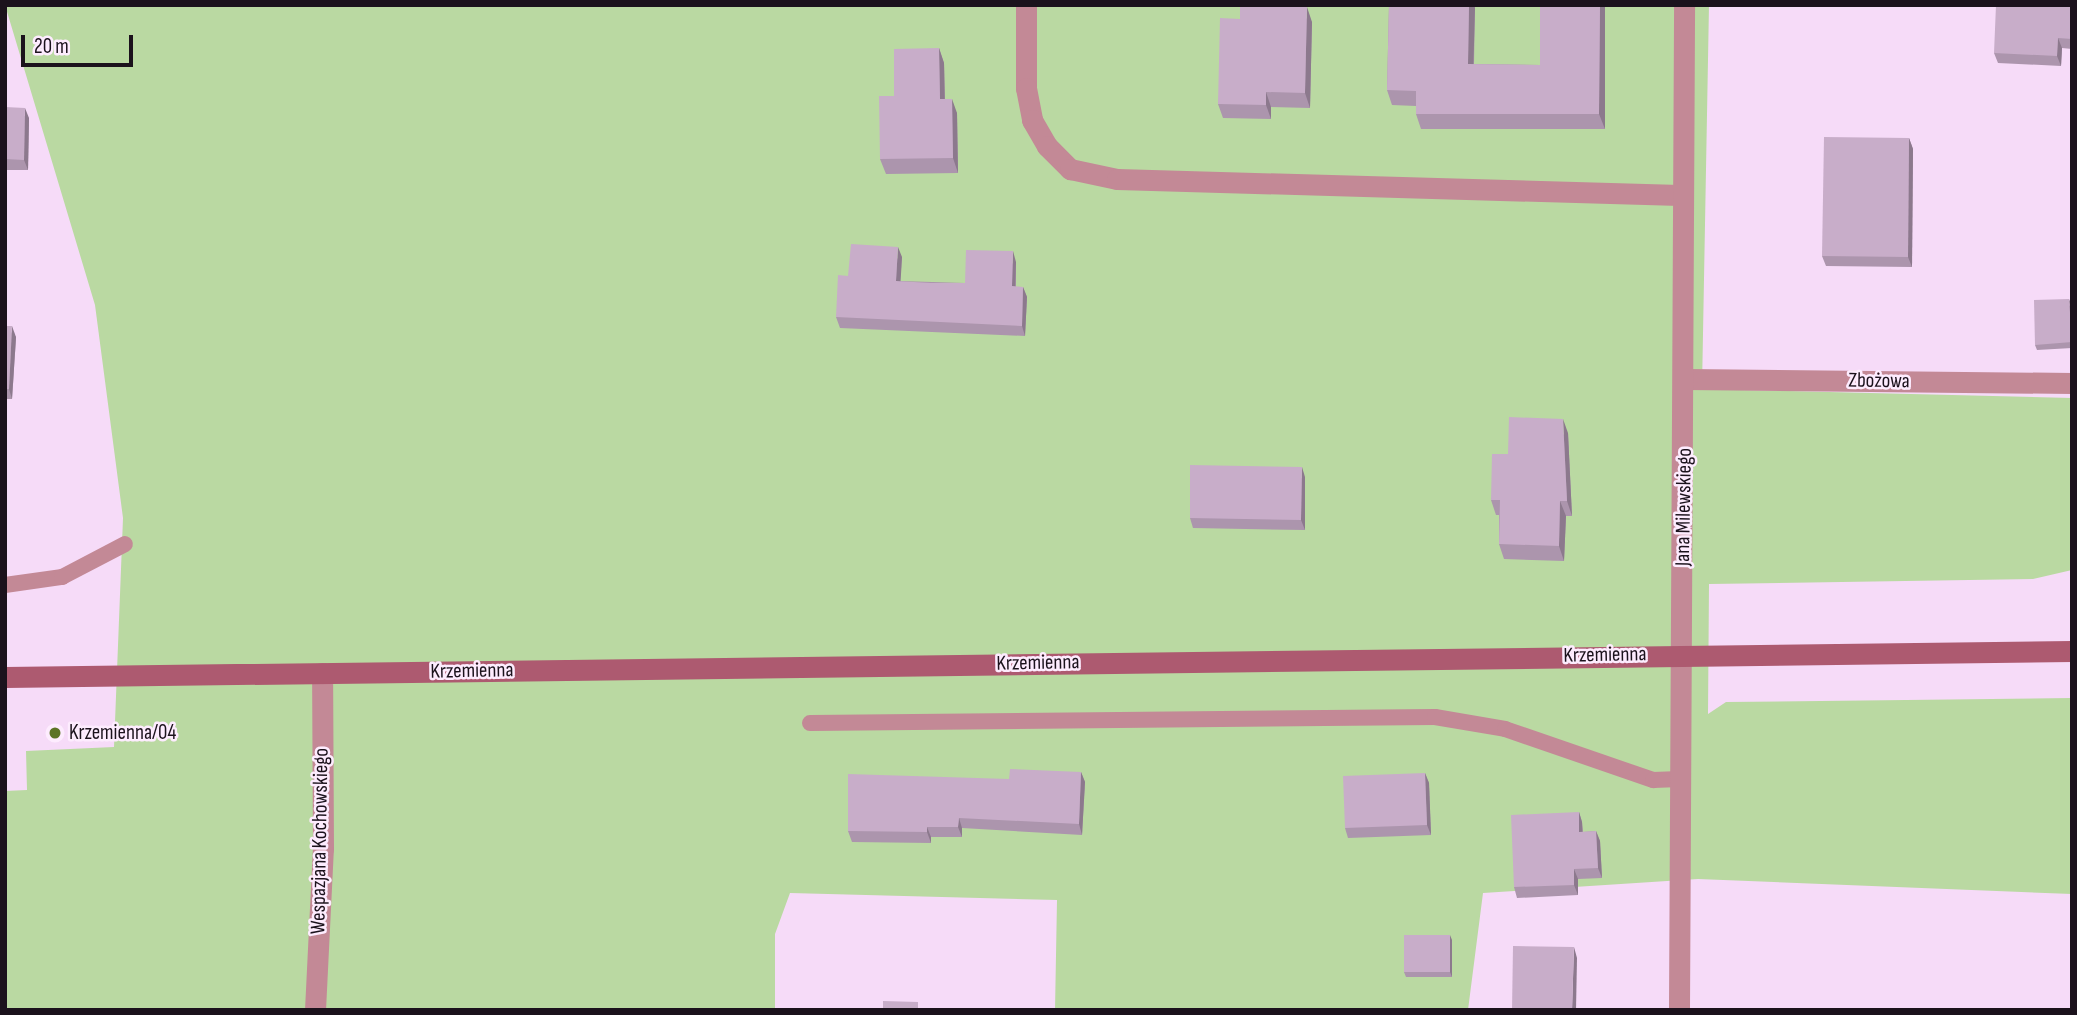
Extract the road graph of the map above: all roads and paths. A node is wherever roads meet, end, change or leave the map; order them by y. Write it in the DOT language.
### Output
graph roads {
  1 [pos="1026,5"];
  2 [pos="1684,5"];
  3 [pos="1680,195"];
  4 [pos="1685,379"];
  5 [pos="2072,383"];
  6 [pos="125,544"];
  7 [pos="5,584"];
  8 [pos="2072,651"];
  9 [pos="1681,654"];
  10 [pos="322,673"];
  11 [pos="5,677"];
  12 [pos="810,723"];
  13 [pos="1680,779"];
  14 [pos="315,1010"];
  15 [pos="1679,1010"];
  1 -- 3 [label="street"];
  2 -- 3 [label="street, Jana Milewskiego"];
  3 -- 4 [label="street, Jana Milewskiego"];
  4 -- 5 [label="street, Zbożowa"];
  4 -- 9 [label="street, Jana Milewskiego"];
  6 -- 7 [label="lane"];
  8 -- 9 [label="main road, Krzemienna"];
  9 -- 10 [label="main road, Krzemienna"];
  9 -- 13 [label="street, Jana Milewskiego"];
  10 -- 11 [label="main road, Krzemienna"];
  10 -- 14 [label="street, Wespazjana Kochowskiego"];
  12 -- 13 [label="lane"];
  13 -- 15 [label="street, Jana Milewskiego"];
}
